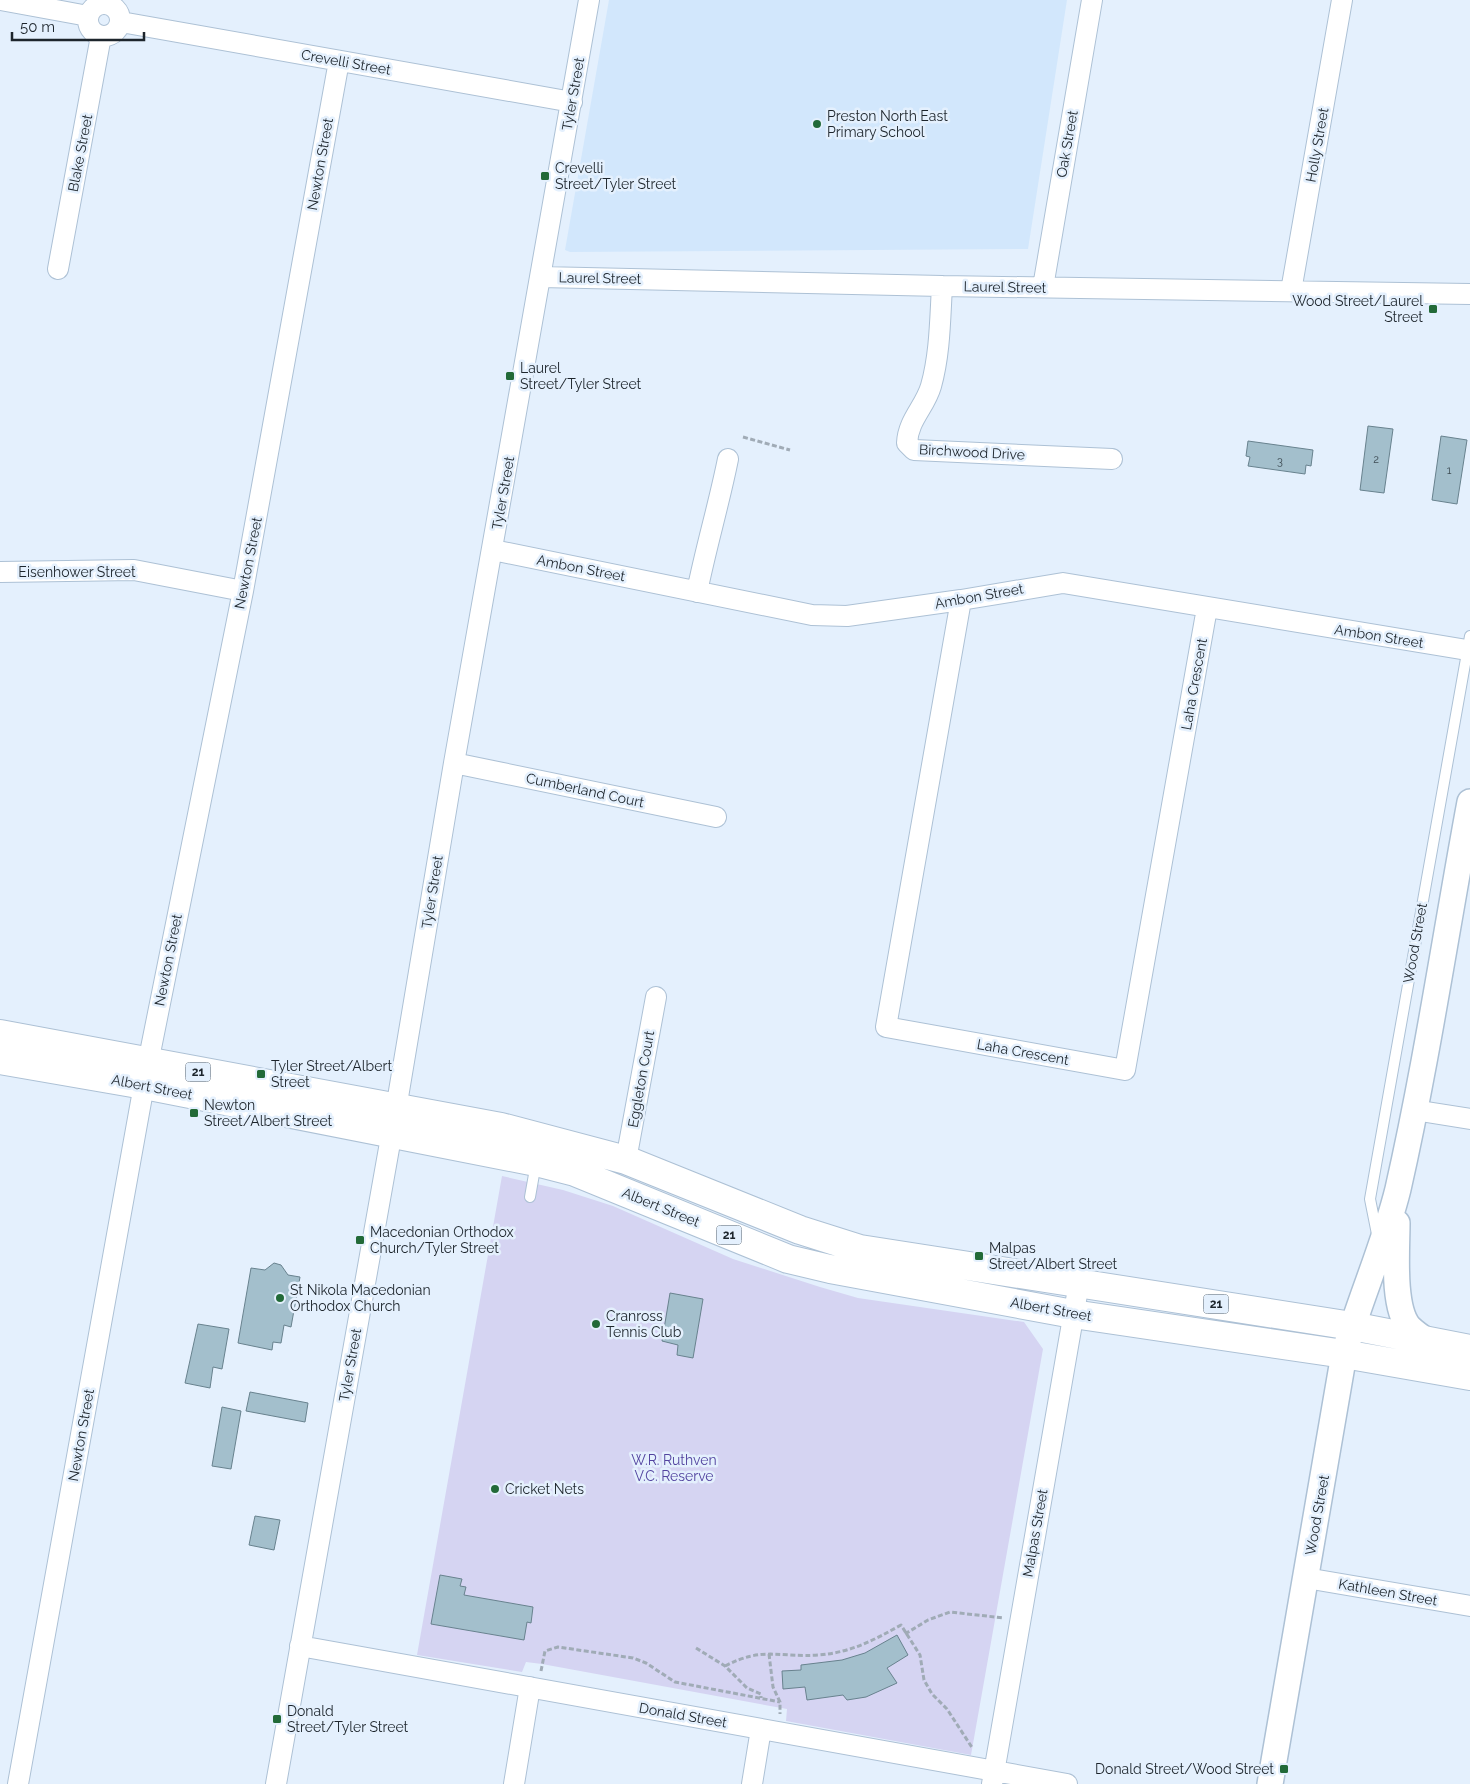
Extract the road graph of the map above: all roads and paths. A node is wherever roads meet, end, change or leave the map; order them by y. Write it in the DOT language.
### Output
graph roads {
  1 [pos="1,0"];
  2 [pos="589,0"];
  3 [pos="1092,0"];
  4 [pos="1342,0"];
  5 [pos="108,2"];
  6 [pos="88,16"];
  7 [pos="121,22"];
  8 [pos="101,36"];
  9 [pos="339,61"];
  10 [pos="572,102"];
  11 [pos="58,269"];
  12 [pos="541,277"];
  13 [pos="942,286"];
  14 [pos="1043,287"];
  15 [pos="1291,291"];
  16 [pos="1470,294"];
  17 [pos="743,437"];
  18 [pos="790,450"];
  19 [pos="728,459"];
  20 [pos="1112,459"];
  21 [pos="493,550"];
  22 [pos="1,576"];
  23 [pos="243,591"];
  24 [pos="697,592"];
  25 [pos="960,600"];
  26 [pos="1207,608"];
  27 [pos="1469,643"];
  28 [pos="454,763"];
  29 [pos="1470,802"];
  30 [pos="716,817"];
  31 [pos="1464,866"];
  32 [pos="656,997"];
  33 [pos="0,1034"];
  34 [pos="0,1060"];
  35 [pos="146,1074"];
  36 [pos="396,1109"];
  37 [pos="1414,1110"];
  38 [pos="1470,1118"];
  39 [pos="391,1135"];
  40 [pos="626,1160"];
  41 [pos="536,1162"];
  42 [pos="1397,1191"];
  43 [pos="530,1197"];
  44 [pos="800,1230"];
  45 [pos="1381,1250"];
  46 [pos="788,1259"];
  47 [pos="1079,1283"];
  48 [pos="1073,1314"];
  49 [pos="1352,1326"];
  50 [pos="1427,1341"];
  51 [pos="1470,1348"];
  52 [pos="1344,1354"];
  53 [pos="1470,1376"];
  54 [pos="1306,1578"];
  55 [pos="1470,1606"];
  56 [pos="1020,1620"];
  57 [pos="905,1634"];
  58 [pos="300,1646"];
  59 [pos="696,1648"];
  60 [pos="769,1654"];
  61 [pos="725,1666"];
  62 [pos="534,1688"];
  63 [pos="761,1698"];
  64 [pos="761,1728"];
  65 [pos="977,1756"];
  66 [pos="993,1778"];
  67 [pos="18,1784"];
  68 [pos="276,1784"];
  69 [pos="514,1784"];
  70 [pos="752,1784"];
  71 [pos="1067,1784"];
  72 [pos="1270,1784"];
  1 -- 6 [label="street"];
  2 -- 10 [label="street, Tyler Street"];
  3 -- 14 [label="street, Oak Street"];
  4 -- 15 [label="street, Holly Street"];
  5 -- 6 [label="street"];
  5 -- 7 [label="street"];
  6 -- 8 [label="street"];
  7 -- 8 [label="street"];
  7 -- 9 [label="street, Crevelli Street"];
  8 -- 11 [label="street, Blake Street"];
  9 -- 10 [label="street, Crevelli Street"];
  9 -- 23 [label="street, Newton Street"];
  10 -- 12 [label="street, Tyler Street"];
  12 -- 13 [label="street, Laurel Street"];
  12 -- 21 [label="street, Tyler Street"];
  13 -- 14 [label="street, Laurel Street"];
  13 -- 20 [label="street, Birchwood Drive"];
  14 -- 15 [label="street, Laurel Street"];
  15 -- 16 [label="street, Laurel Street"];
  17 -- 18 [label="path"];
  19 -- 24 [label="street"];
  21 -- 24 [label="street, Ambon Street"];
  21 -- 28 [label="street, Tyler Street"];
  22 -- 23 [label="street, Eisenhower Street"];
  23 -- 35 [label="street, Newton Street"];
  24 -- 25 [label="street, Ambon Street"];
  25 -- 26 [label="street, Ambon Street"];
  25 -- 26 [label="street, Laha Crescent"];
  26 -- 27 [label="street, Ambon Street"];
  27 -- 45 [label="lane, Wood Street"];
  28 -- 30 [label="street, Cumberland Court"];
  28 -- 36 [label="street, Tyler Street"];
  29 -- 31 [label="street, Wood Street"];
  31 -- 37 [label="street, Wood Street"];
  32 -- 40 [label="street, Eggleton Court"];
  33 -- 35 [label="highway, Albert Street / 21"];
  34 -- 35 [label="highway, Albert Street / 21"];
  35 -- 36 [label="highway, Albert Street / 21"];
  35 -- 39 [label="highway, Albert Street / 21"];
  35 -- 67 [label="street, Newton Street"];
  36 -- 39 [label="street, Tyler Street"];
  36 -- 40 [label="highway, Albert Street / 21"];
  37 -- 38 [label="street"];
  37 -- 42 [label="street, Wood Street"];
  39 -- 41 [label="highway, Albert Street / 21"];
  39 -- 58 [label="street, Tyler Street"];
  40 -- 44 [label="highway, Albert Street / 21"];
  41 -- 43 [label="lane"];
  41 -- 46 [label="highway, Albert Street / 21"];
  42 -- 45 [label="street, Wood Street"];
  42 -- 50 [label="street"];
  44 -- 46 [label="highway"];
  44 -- 47 [label="highway, Albert Street / 21"];
  45 -- 49 [label="street, Wood Street"];
  46 -- 48 [label="highway, Albert Street / 21"];
  47 -- 48 [label="street, Malpas Street"];
  47 -- 49 [label="highway, Albert Street / 21"];
  48 -- 52 [label="highway, Albert Street / 21"];
  48 -- 56 [label="street, Malpas Street"];
  49 -- 50 [label="highway, Albert Street / 21"];
  49 -- 52 [label="street, Wood Street"];
  50 -- 51 [label="highway, Albert Street / 21"];
  52 -- 53 [label="highway, Albert Street / 21"];
  52 -- 54 [label="street, Wood Street"];
  54 -- 55 [label="street, Kathleen Street"];
  54 -- 72 [label="street, Wood Street"];
  56 -- 57 [label="path"];
  56 -- 66 [label="street, Malpas Street"];
  57 -- 60 [label="path"];
  57 -- 65 [label="path"];
  58 -- 62 [label="street, Donald Street"];
  58 -- 68 [label="street, Tyler Street"];
  59 -- 61 [label="path"];
  60 -- 61 [label="path"];
  60 -- 63 [label="path"];
  61 -- 63 [label="path"];
  62 -- 63 [label="path"];
  62 -- 64 [label="street, Donald Street"];
  62 -- 69 [label="street"];
  64 -- 66 [label="street, Donald Street"];
  64 -- 70 [label="street"];
  66 -- 71 [label="street, Donald Street"];
}
